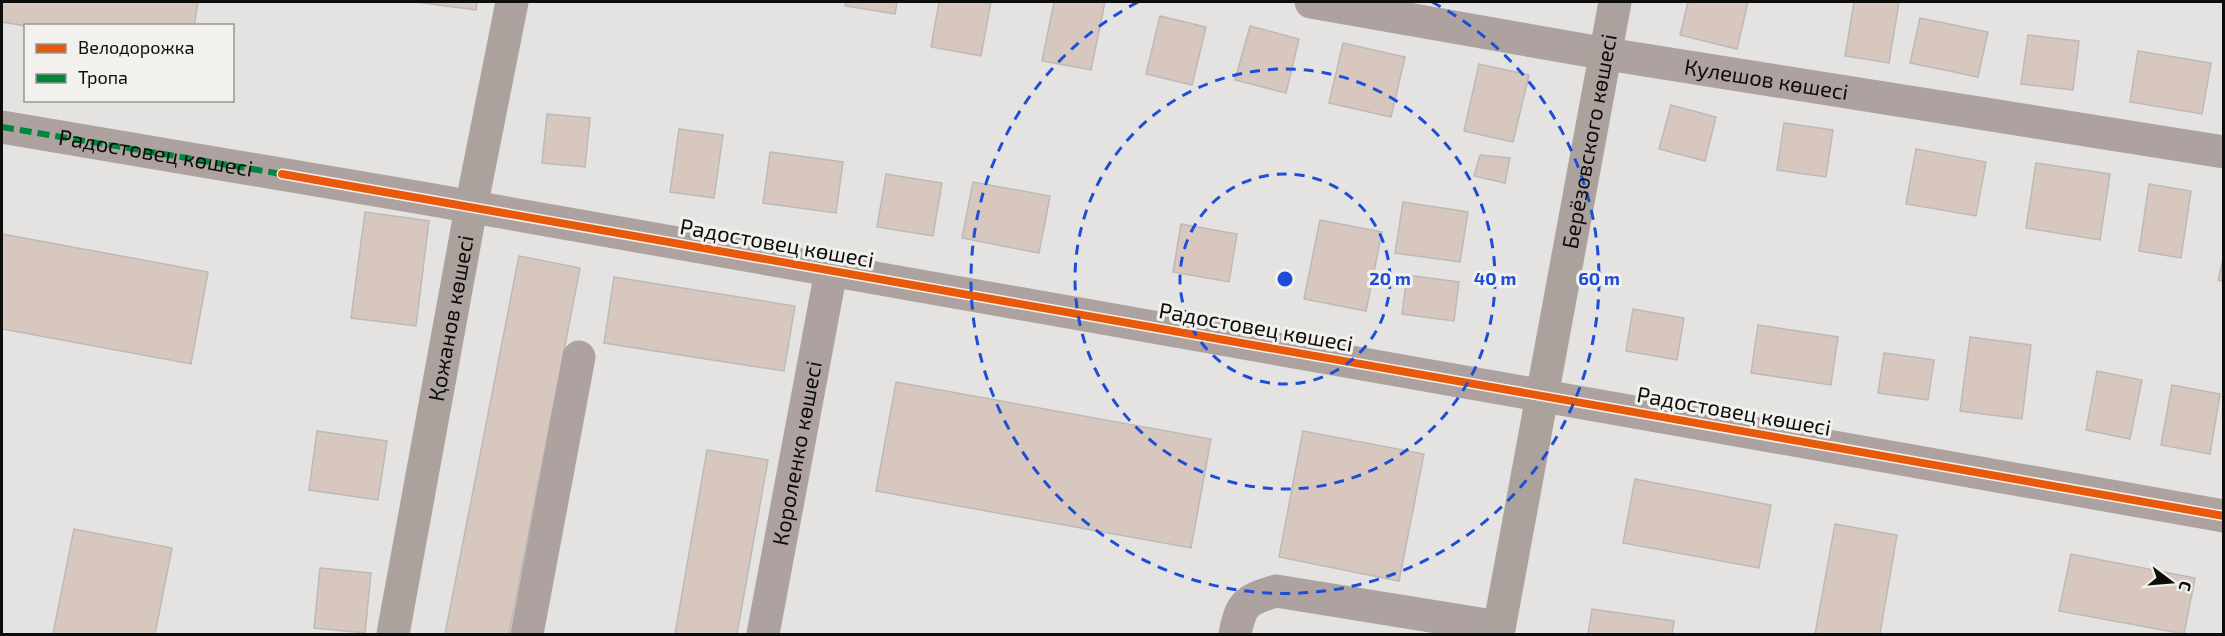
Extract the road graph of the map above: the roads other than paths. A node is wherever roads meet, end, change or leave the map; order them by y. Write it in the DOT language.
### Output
graph roads {
  1 [pos="512,2"];
  2 [pos="1311,2"];
  3 [pos="1615,2"];
  4 [pos="1607,54"];
  5 [pos="2,127"];
  6 [pos="2223,152"];
  7 [pos="471,208"];
  8 [pos="831,271"];
  9 [pos="579,357"];
  10 [pos="1544,396"];
  11 [pos="2223,516"];
  12 [pos="1498,631"];
  13 [pos="393,634"];
  14 [pos="527,634"];
  15 [pos="763,634"];
  16 [pos="1235,634"];
  1 -- 7 [label="street, Қожанов көшесі"];
  2 -- 4 [label="street, Кулешов көшесі"];
  3 -- 4 [label="street, Берёзовского көшесі"];
  4 -- 6 [label="street, Кулешов көшесі"];
  4 -- 10 [label="street, Берёзовского көшесі"];
  5 -- 7 [label="street, Радостовец көшесі"];
  7 -- 8 [label="street, Радостовец көшесі"];
  7 -- 13 [label="street, Қожанов көшесі"];
  8 -- 10 [label="street, Радостовец көшесі"];
  8 -- 15 [label="street, Короленко көшесі"];
  9 -- 14 [label="street"];
  10 -- 11 [label="street, Радостовец көшесі"];
  10 -- 12 [label="street, Берёзовского көшесі"];
  12 -- 16 [label="street"];
}
